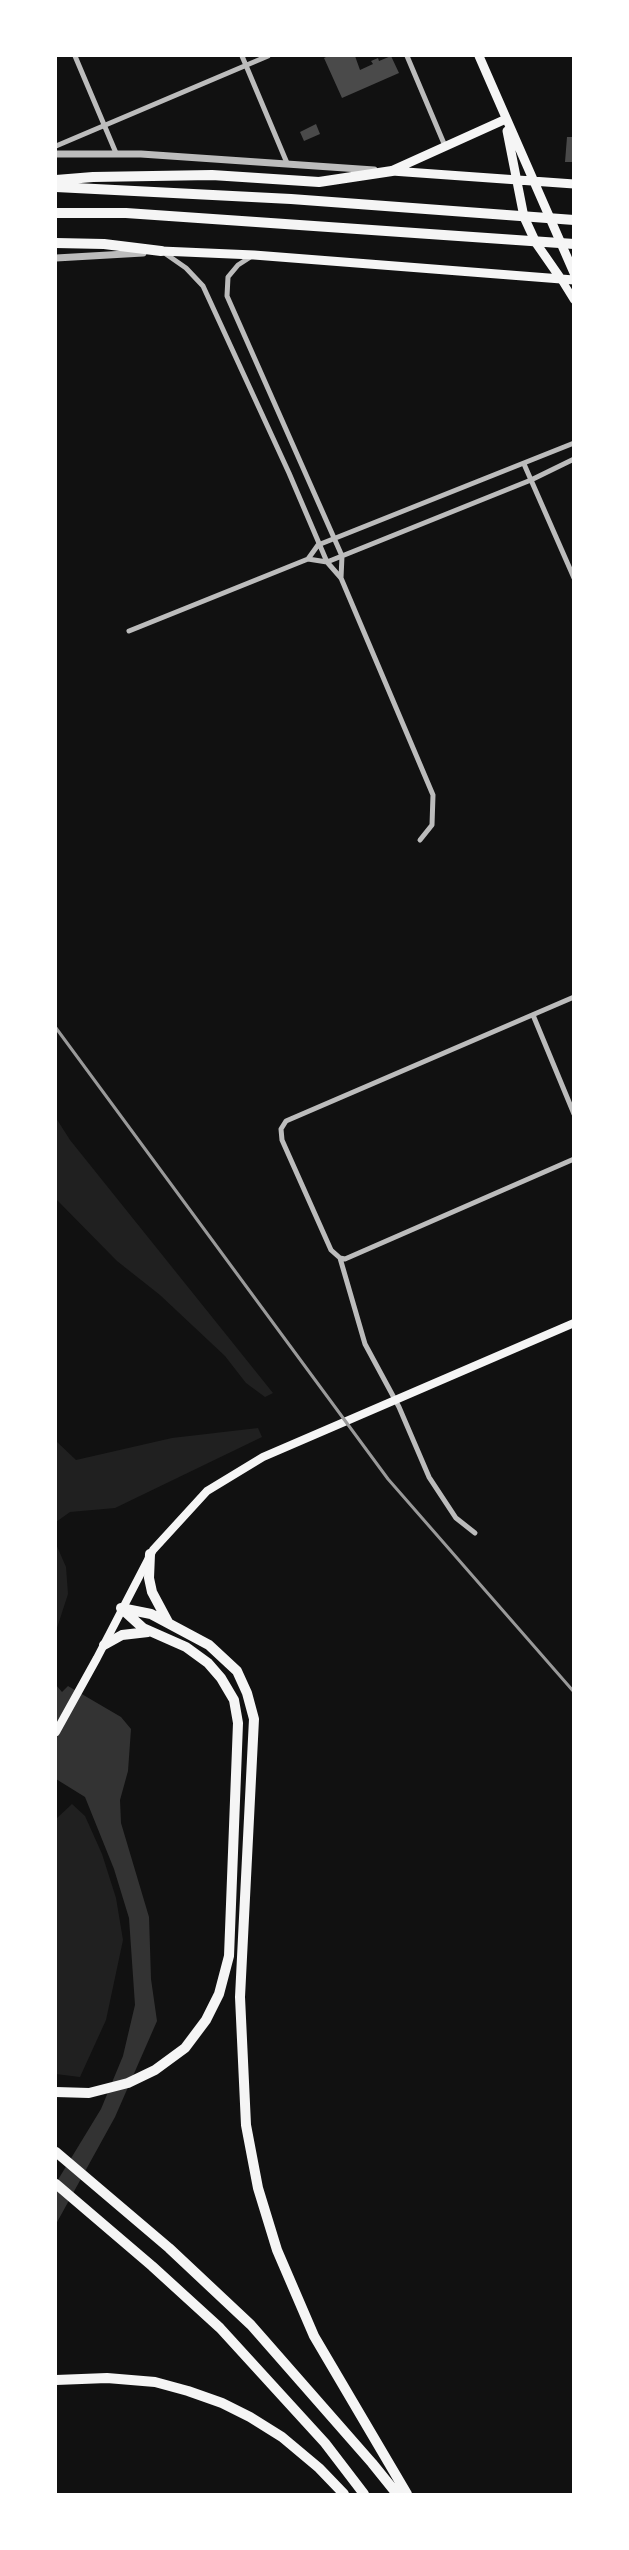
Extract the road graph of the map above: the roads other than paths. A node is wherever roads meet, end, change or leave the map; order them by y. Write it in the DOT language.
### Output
graph roads {
  1 [pos="75,56"];
  2 [pos="242,56"];
  3 [pos="268,56"];
  4 [pos="407,56"];
  5 [pos="479,56"];
  6 [pos="246,65"];
  7 [pos="506,119"];
  8 [pos="104,125"];
  9 [pos="56,146"];
  10 [pos="445,146"];
  11 [pos="116,153"];
  12 [pos="56,154"];
  13 [pos="287,163"];
  14 [pos="392,171"];
  15 [pos="56,180"];
  16 [pos="534,180"];
  17 [pos="516,181"];
  18 [pos="573,183"];
  19 [pos="56,186"];
  20 [pos="56,213"];
  21 [pos="573,220"];
  22 [pos="56,243"];
  23 [pos="573,244"];
  24 [pos="161,251"];
  25 [pos="254,255"];
  26 [pos="56,258"];
  27 [pos="573,273"];
  28 [pos="561,279"];
  29 [pos="573,280"];
  30 [pos="573,300"];
  31 [pos="573,443"];
  32 [pos="573,459"];
  33 [pos="524,464"];
  34 [pos="531,480"];
  35 [pos="334,539"];
  36 [pos="318,545"];
  37 [pos="342,556"];
  38 [pos="308,559"];
  39 [pos="327,562"];
  40 [pos="341,578"];
  41 [pos="573,578"];
  42 [pos="129,631"];
  43 [pos="420,840"];
  44 [pos="573,997"];
  45 [pos="533,1015"];
  46 [pos="573,1114"];
  47 [pos="573,1159"];
  48 [pos="339,1258"];
  49 [pos="573,1323"];
  50 [pos="395,1400"];
  51 [pos="475,1533"];
  52 [pos="150,1554"];
  53 [pos="121,1608"];
  54 [pos="168,1623"];
  55 [pos="152,1632"];
  56 [pos="104,1645"];
  57 [pos="56,1732"];
  58 [pos="56,2092"];
  59 [pos="56,2152"];
  60 [pos="56,2184"];
  61 [pos="56,2380"];
  62 [pos="344,2494"];
  63 [pos="364,2494"];
  64 [pos="397,2494"];
  65 [pos="407,2494"];
  1 -- 8 [label="street"];
  2 -- 6 [label="street"];
  3 -- 6 [label="street"];
  4 -- 10 [label="street"];
  5 -- 7 [label="main road"];
  6 -- 8 [label="street"];
  6 -- 13 [label="street"];
  7 -- 10 [label="main road"];
  7 -- 16 [label="main road"];
  7 -- 17 [label="main road"];
  8 -- 9 [label="street"];
  8 -- 11 [label="street"];
  10 -- 14 [label="main road"];
  11 -- 12 [label="street"];
  11 -- 13 [label="street"];
  13 -- 14 [label="street"];
  14 -- 15 [label="highway"];
  14 -- 17 [label="main road"];
  16 -- 17 [label="main road"];
  16 -- 18 [label="main road"];
  16 -- 27 [label="main road"];
  17 -- 28 [label="main road"];
  19 -- 21 [label="highway"];
  20 -- 23 [label="highway"];
  22 -- 24 [label="highway"];
  24 -- 25 [label="main road"];
  24 -- 26 [label="street"];
  24 -- 36 [label="street"];
  25 -- 28 [label="main road"];
  25 -- 35 [label="street"];
  28 -- 29 [label="main road"];
  28 -- 30 [label="main road"];
  31 -- 33 [label="street"];
  32 -- 34 [label="street"];
  33 -- 34 [label="street"];
  33 -- 35 [label="street"];
  34 -- 37 [label="street"];
  34 -- 41 [label="street"];
  35 -- 36 [label="street"];
  35 -- 37 [label="street"];
  36 -- 38 [label="street"];
  36 -- 39 [label="street"];
  37 -- 39 [label="street"];
  37 -- 40 [label="street"];
  38 -- 39 [label="street"];
  38 -- 42 [label="street"];
  39 -- 40 [label="street"];
  40 -- 43 [label="street"];
  44 -- 45 [label="street"];
  45 -- 46 [label="street"];
  45 -- 48 [label="street"];
  47 -- 48 [label="street"];
  48 -- 50 [label="street"];
  49 -- 50 [label="main road"];
  50 -- 51 [label="street"];
  50 -- 52 [label="main road"];
  52 -- 53 [label="main road"];
  52 -- 54 [label="highway"];
  53 -- 54 [label="highway"];
  53 -- 55 [label="highway"];
  53 -- 56 [label="main road"];
  54 -- 65 [label="highway"];
  55 -- 56 [label="highway"];
  55 -- 58 [label="highway"];
  56 -- 57 [label="main road"];
  59 -- 64 [label="highway"];
  60 -- 63 [label="highway"];
  61 -- 62 [label="highway"];
}
